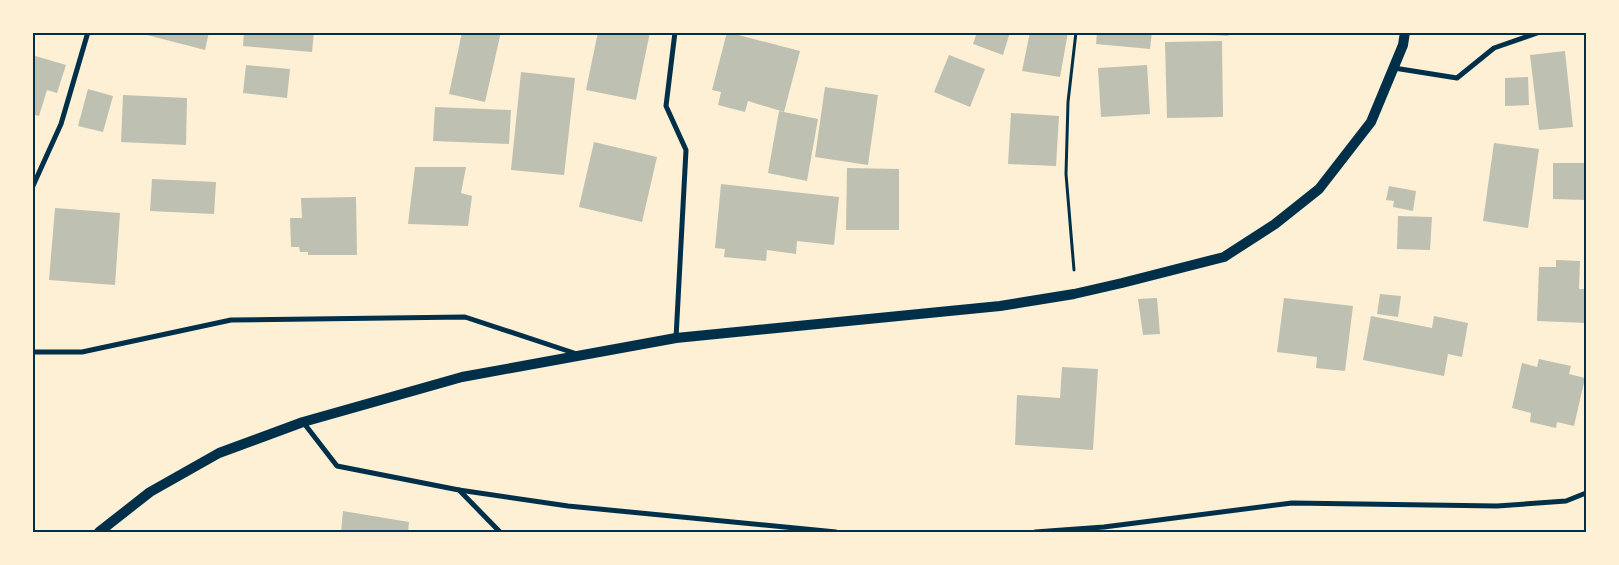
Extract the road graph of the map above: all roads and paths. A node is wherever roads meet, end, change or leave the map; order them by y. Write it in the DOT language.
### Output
graph roads {
  1 [pos="88,32"];
  2 [pos="674,32"];
  3 [pos="1076,32"];
  4 [pos="1405,32"];
  5 [pos="1540,32"];
  6 [pos="1394,68"];
  7 [pos="32,188"];
  8 [pos="1074,294"];
  9 [pos="676,338"];
  10 [pos="32,352"];
  11 [pos="580,355"];
  12 [pos="303,422"];
  13 [pos="458,490"];
  14 [pos="1586,493"];
  15 [pos="99,532"];
  16 [pos="500,532"];
  17 [pos="836,532"];
  18 [pos="1035,532"];
  1 -- 7 [label="street"];
  2 -- 9 [label="street"];
  3 -- 8 [label="path"];
  4 -- 6 [label="main road"];
  5 -- 6 [label="street"];
  6 -- 8 [label="main road"];
  8 -- 9 [label="main road"];
  9 -- 11 [label="main road"];
  10 -- 11 [label="street"];
  11 -- 12 [label="main road"];
  12 -- 13 [label="street"];
  12 -- 15 [label="main road"];
  13 -- 16 [label="street"];
  13 -- 17 [label="street"];
  14 -- 18 [label="street"];
}
